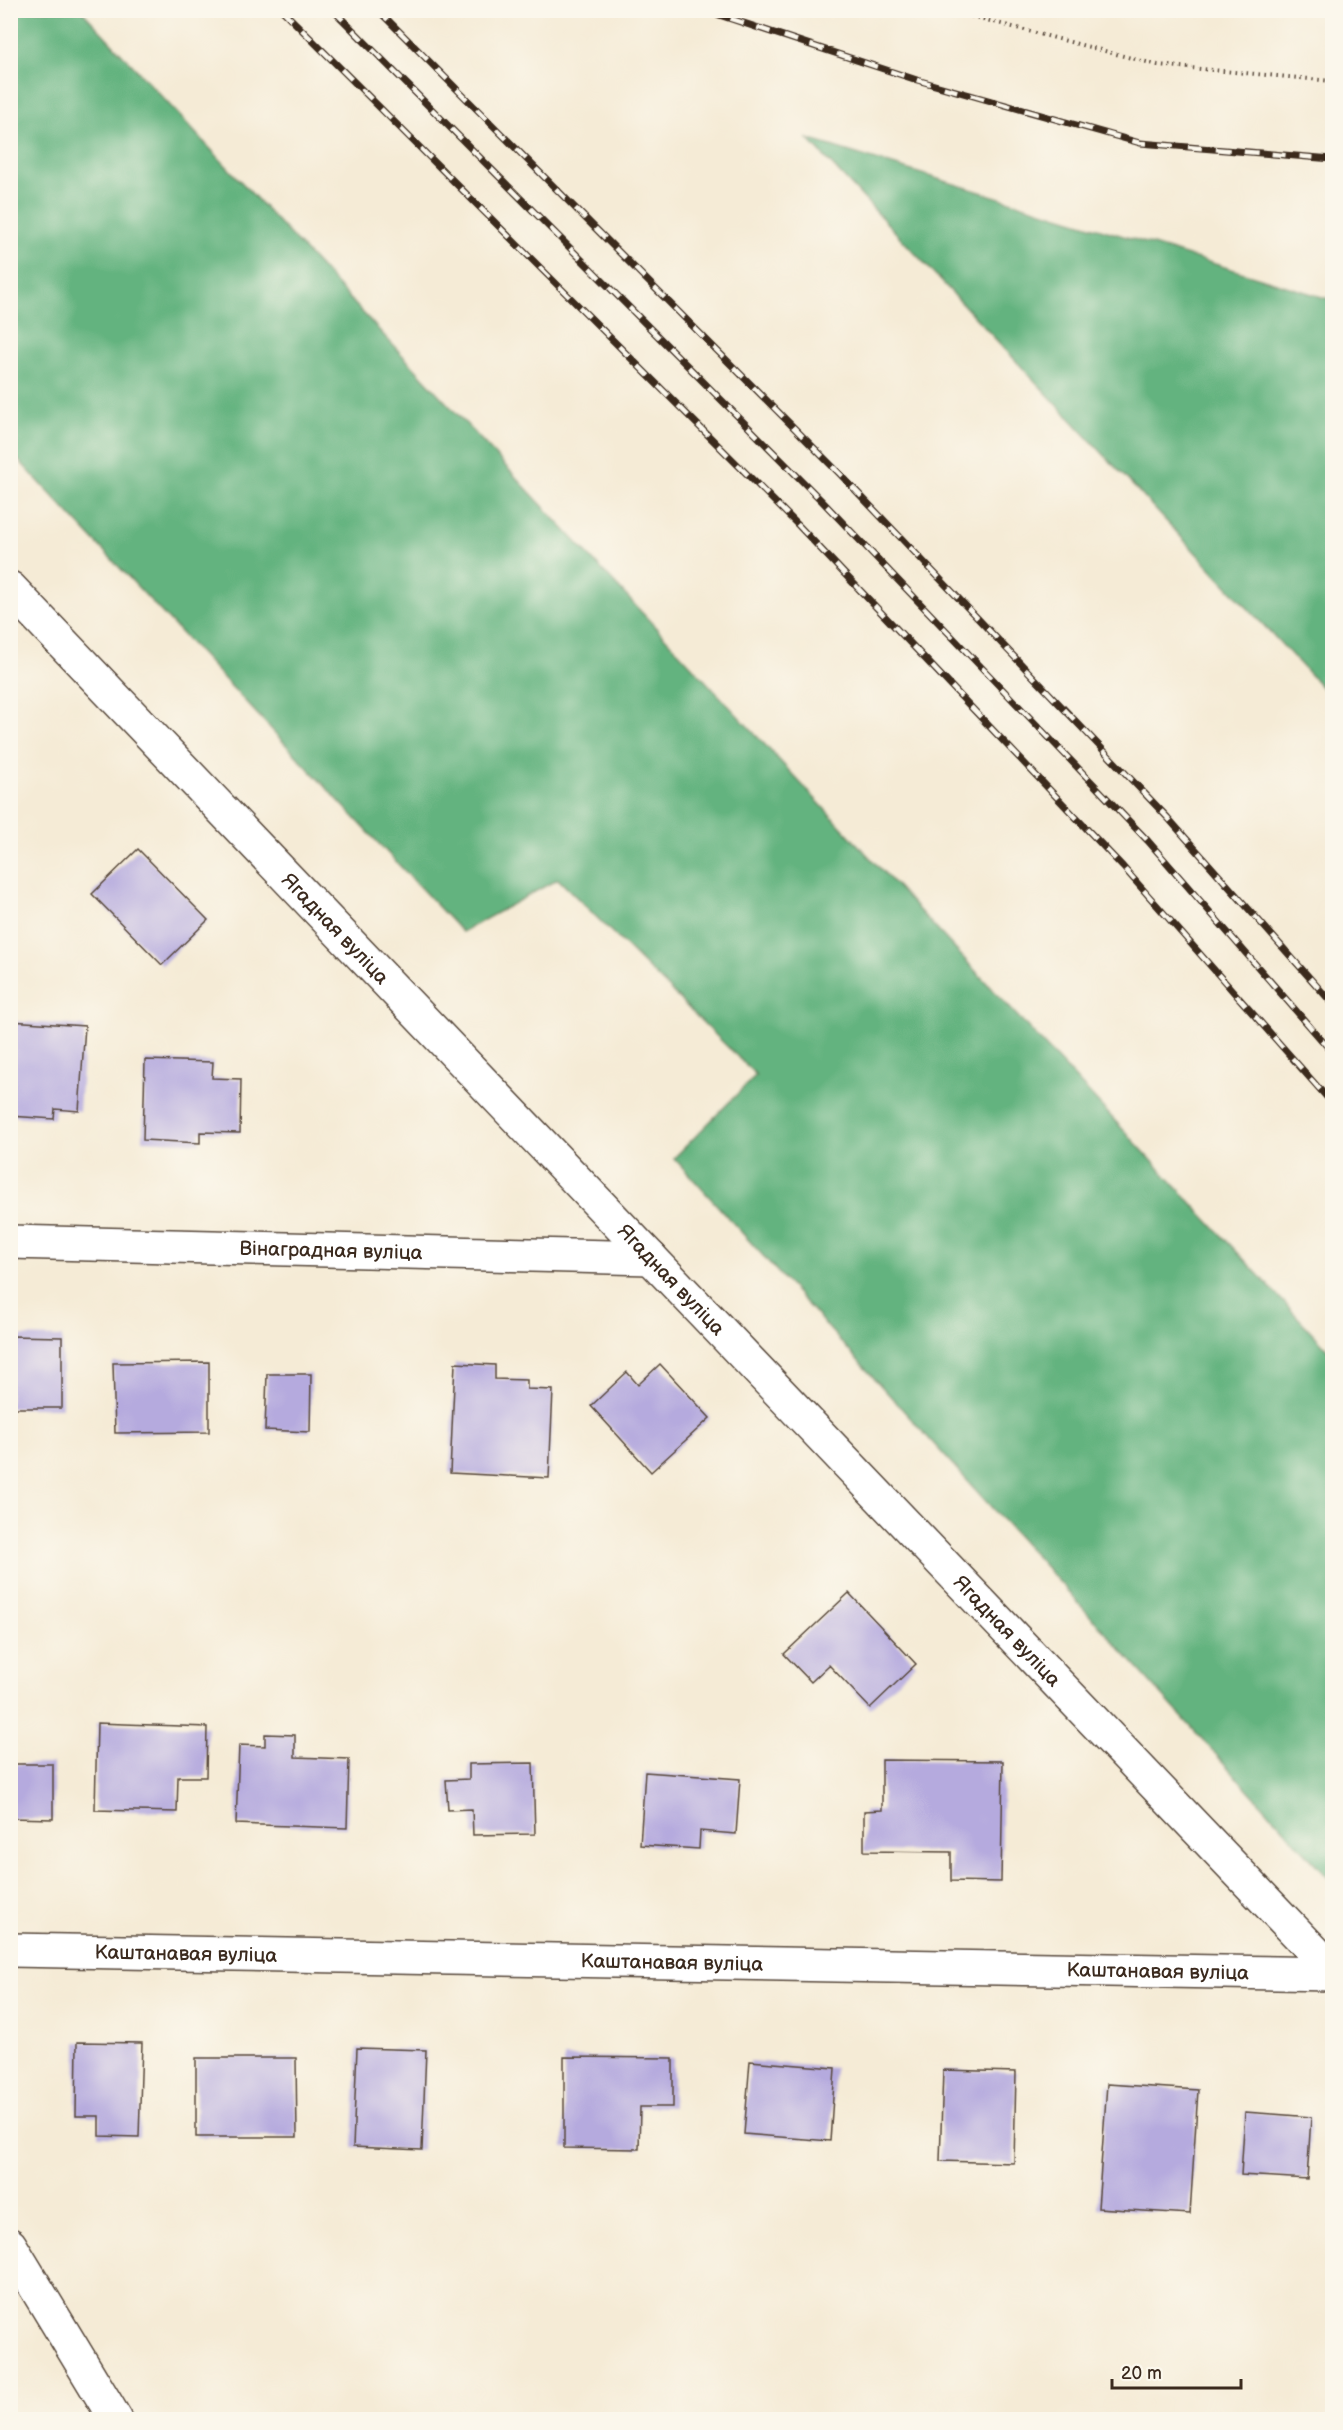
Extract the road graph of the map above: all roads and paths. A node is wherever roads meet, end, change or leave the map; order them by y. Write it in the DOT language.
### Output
graph roads {
  1 [pos="948,10"];
  2 [pos="1332,81"];
  3 [pos="10,588"];
  4 [pos="10,1242"];
  5 [pos="651,1258"];
  6 [pos="10,1950"];
  7 [pos="1332,1972"];
  8 [pos="10,2245"];
  9 [pos="116,2420"];
  1 -- 2 [label="path"];
  3 -- 5 [label="street, Ягадная вуліца"];
  4 -- 5 [label="street, Вінаградная вуліца"];
  5 -- 7 [label="street, Ягадная вуліца"];
  6 -- 7 [label="street, Каштанавая вуліца"];
  8 -- 9 [label="street"];
}
